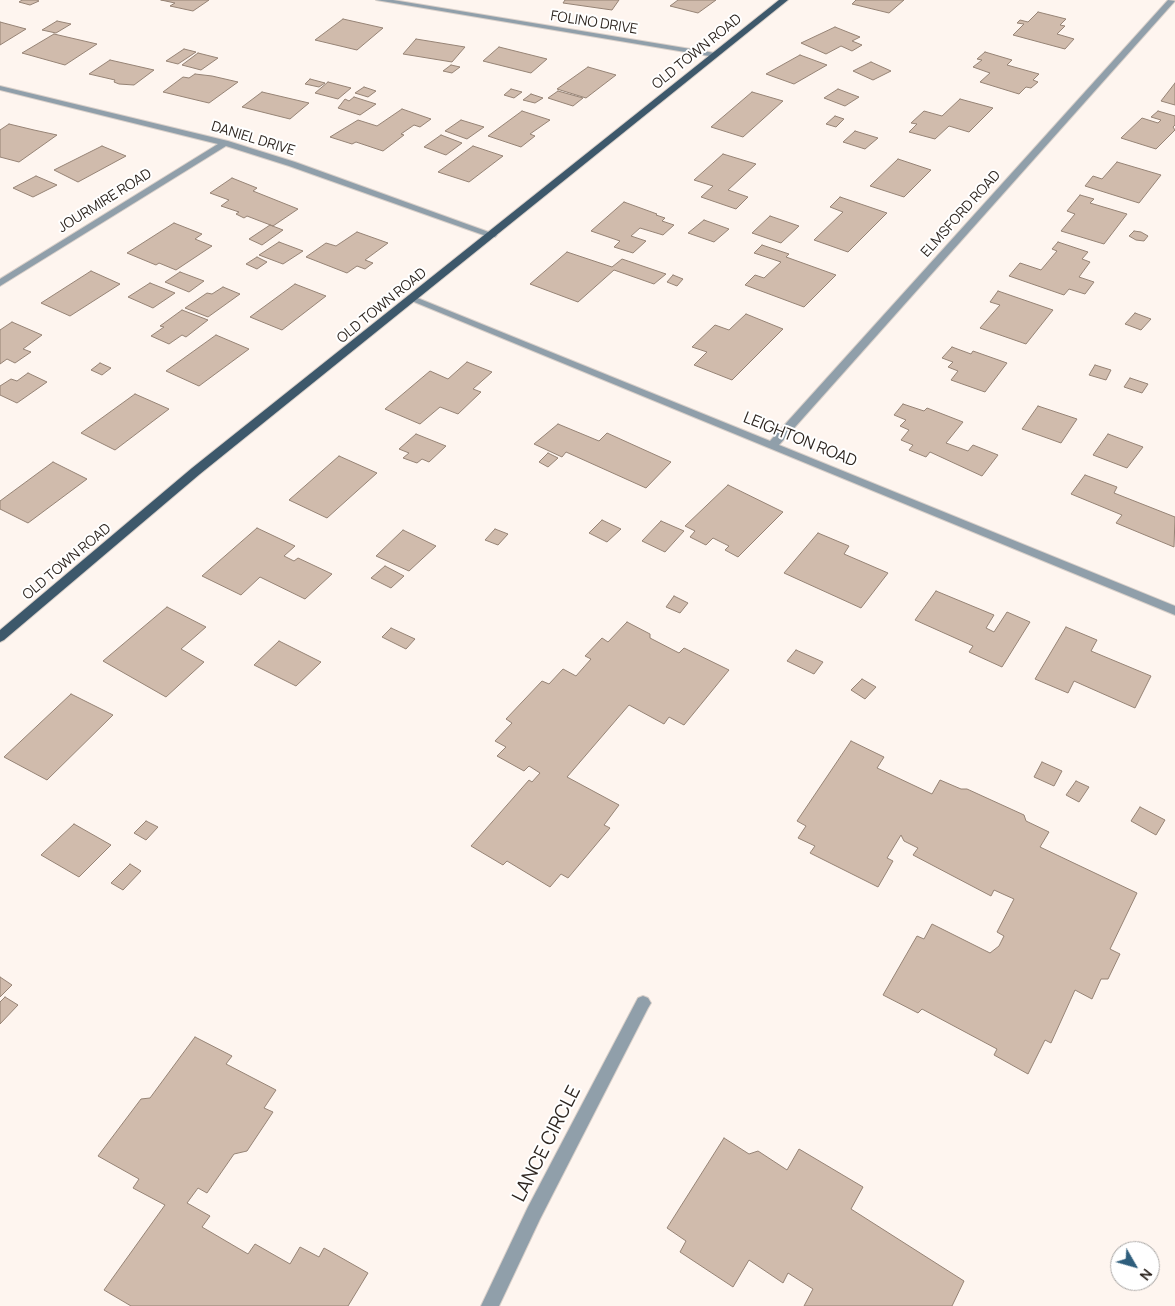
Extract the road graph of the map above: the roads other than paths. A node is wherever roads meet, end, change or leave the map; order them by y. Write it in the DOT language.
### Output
graph roads {
  1 [pos="380,0"];
  2 [pos="784,0"];
  3 [pos="1172,0"];
  4 [pos="715,55"];
  5 [pos="0,88"];
  6 [pos="225,144"];
  7 [pos="492,235"];
  8 [pos="0,283"];
  9 [pos="412,299"];
  10 [pos="772,446"];
  11 [pos="1175,611"];
  12 [pos="0,637"];
  13 [pos="643,1003"];
  14 [pos="490,1306"];
  1 -- 4 [label="street, FOLINO DRIVE"];
  2 -- 4 [label="main road, OLD TOWN ROAD"];
  3 -- 10 [label="street, ELMSFORD ROAD"];
  4 -- 7 [label="main road, OLD TOWN ROAD"];
  5 -- 6 [label="street, DANIEL DRIVE"];
  6 -- 7 [label="street, DANIEL DRIVE"];
  6 -- 8 [label="street, JOURMIRE ROAD"];
  7 -- 9 [label="main road, OLD TOWN ROAD"];
  9 -- 10 [label="street, LEIGHTON ROAD"];
  9 -- 12 [label="main road, OLD TOWN ROAD"];
  10 -- 11 [label="street, LEIGHTON ROAD"];
  13 -- 14 [label="street, LANCE CIRCLE"];
}
